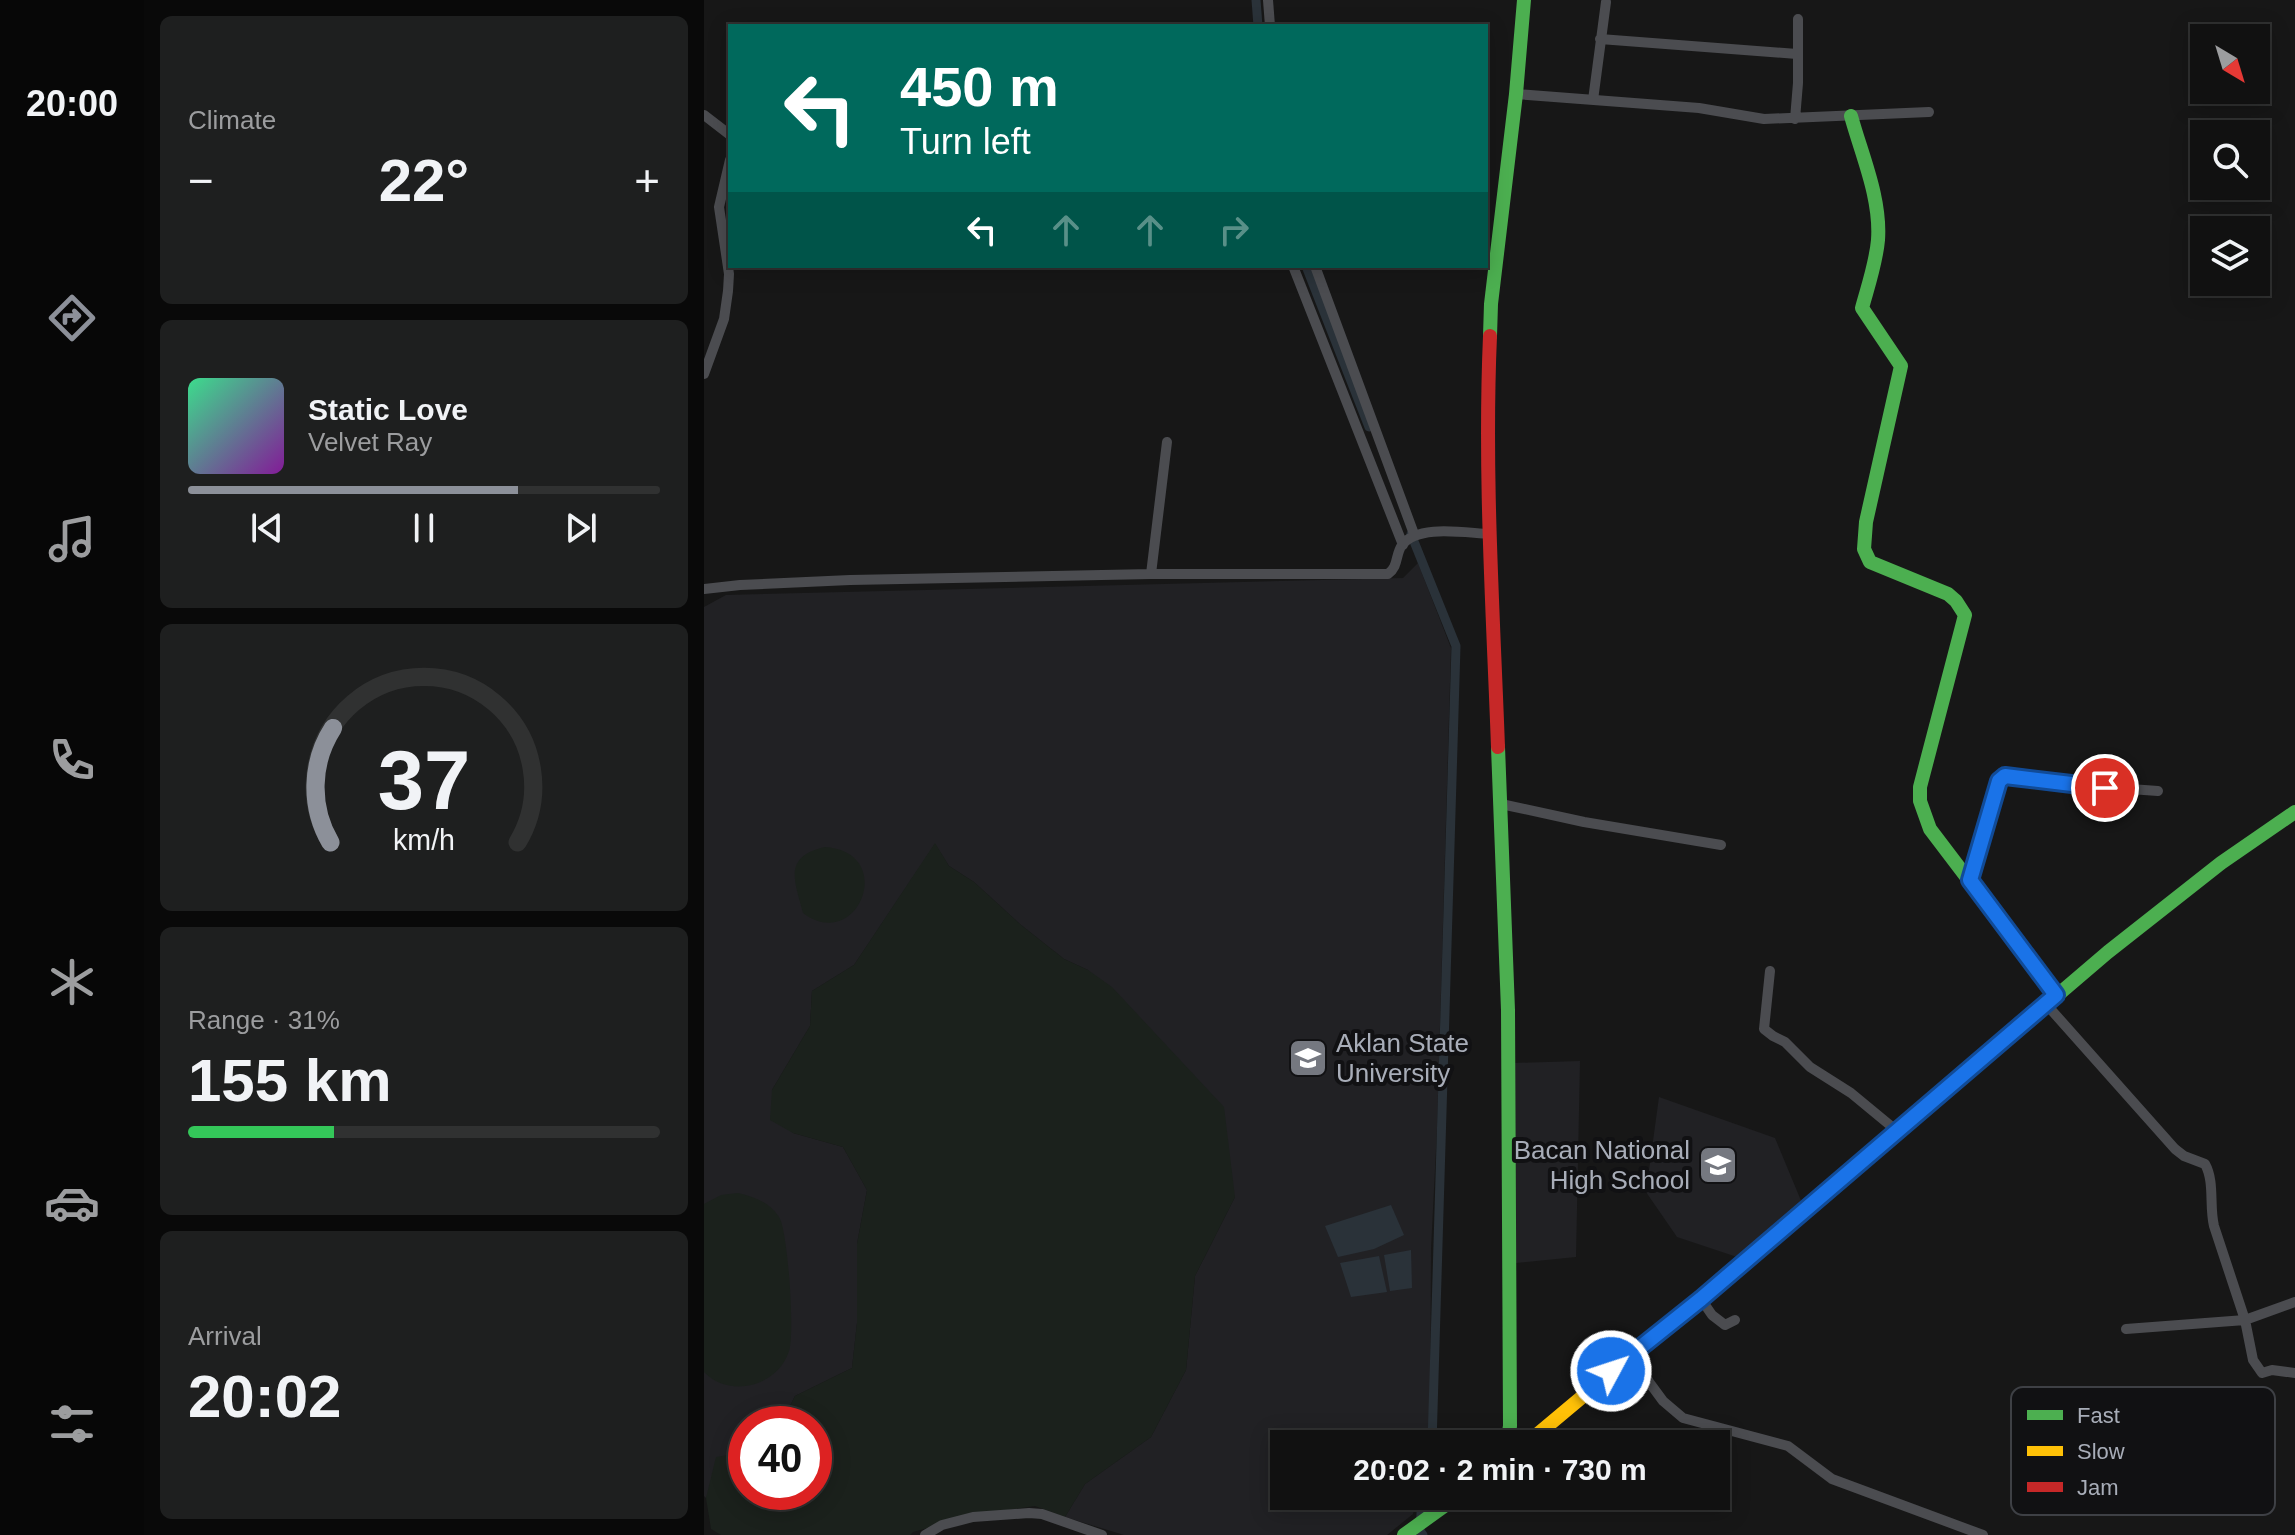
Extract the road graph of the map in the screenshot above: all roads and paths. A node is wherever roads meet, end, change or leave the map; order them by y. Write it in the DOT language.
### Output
graph roads {
  1 [pos="1268,0"];
  2 [pos="1524,0"];
  3 [pos="1606,2"];
  4 [pos="1798,19"];
  5 [pos="1270,24"];
  6 [pos="1600,39"];
  7 [pos="1797,54"];
  8 [pos="1516,94"];
  9 [pos="1593,100"];
  10 [pos="1929,112"];
  11 [pos="704,115"];
  12 [pos="1851,116"];
  13 [pos="1795,119"];
  14 [pos="728,133"];
  15 [pos="728,169"];
  16 [pos="728,267"];
  17 [pos="728,268"];
  18 [pos="1294,268"];
  19 [pos="1316,268"];
  20 [pos="704,374"];
  21 [pos="1167,442"];
  22 [pos="1490,534"];
  23 [pos="1410,538"];
  24 [pos="1151,574"];
  25 [pos="704,589"];
  26 [pos="2158,791"];
  27 [pos="1501,804"];
  28 [pos="2295,812"];
  29 [pos="1721,845"];
  30 [pos="1970,880"];
  31 [pos="1770,971"];
  32 [pos="2051,1000"];
  33 [pos="1897,1131"];
  34 [pos="1701,1299"];
  35 [pos="2295,1302"];
  36 [pos="1735,1320"];
  37 [pos="2245,1320"];
  38 [pos="2126,1329"];
  39 [pos="1633,1353"];
  40 [pos="2295,1373"];
  41 [pos="1510,1426"];
  42 [pos="1509,1430"];
  43 [pos="1514,1430"];
  44 [pos="1542,1430"];
  45 [pos="1439,1510"];
  46 [pos="1415,1527"];
  47 [pos="925,1535"];
  48 [pos="1102,1535"];
  49 [pos="1983,1535"];
  1 -- 5 [label="street"];
  2 -- 8 [label="street"];
  3 -- 6 [label="street"];
  4 -- 7 [label="street"];
  6 -- 7 [label="street"];
  6 -- 9 [label="street"];
  7 -- 13 [label="street"];
  8 -- 9 [label="street"];
  8 -- 22 [label="street"];
  9 -- 13 [label="street"];
  10 -- 12 [label="street"];
  11 -- 14 [label="street"];
  12 -- 13 [label="street"];
  12 -- 30 [label="street"];
  15 -- 16 [label="street"];
  17 -- 20 [label="street"];
  18 -- 23 [label="street"];
  19 -- 23 [label="street"];
  21 -- 24 [label="street"];
  22 -- 23 [label="street"];
  22 -- 27 [label="street"];
  23 -- 24 [label="street"];
  24 -- 25 [label="street"];
  26 -- 30 [label="street"];
  27 -- 29 [label="street"];
  27 -- 41 [label="street"];
  28 -- 32 [label="street"];
  30 -- 32 [label="street"];
  31 -- 33 [label="street"];
  32 -- 33 [label="street"];
  32 -- 37 [label="street"];
  33 -- 34 [label="street"];
  34 -- 36 [label="street"];
  34 -- 39 [label="street"];
  35 -- 37 [label="street"];
  37 -- 38 [label="street"];
  37 -- 40 [label="street"];
  39 -- 44 [label="street"];
  39 -- 49 [label="street"];
  41 -- 42 [label="street"];
  41 -- 43 [label="street"];
  45 -- 46 [label="street"];
  47 -- 48 [label="street"];
}
